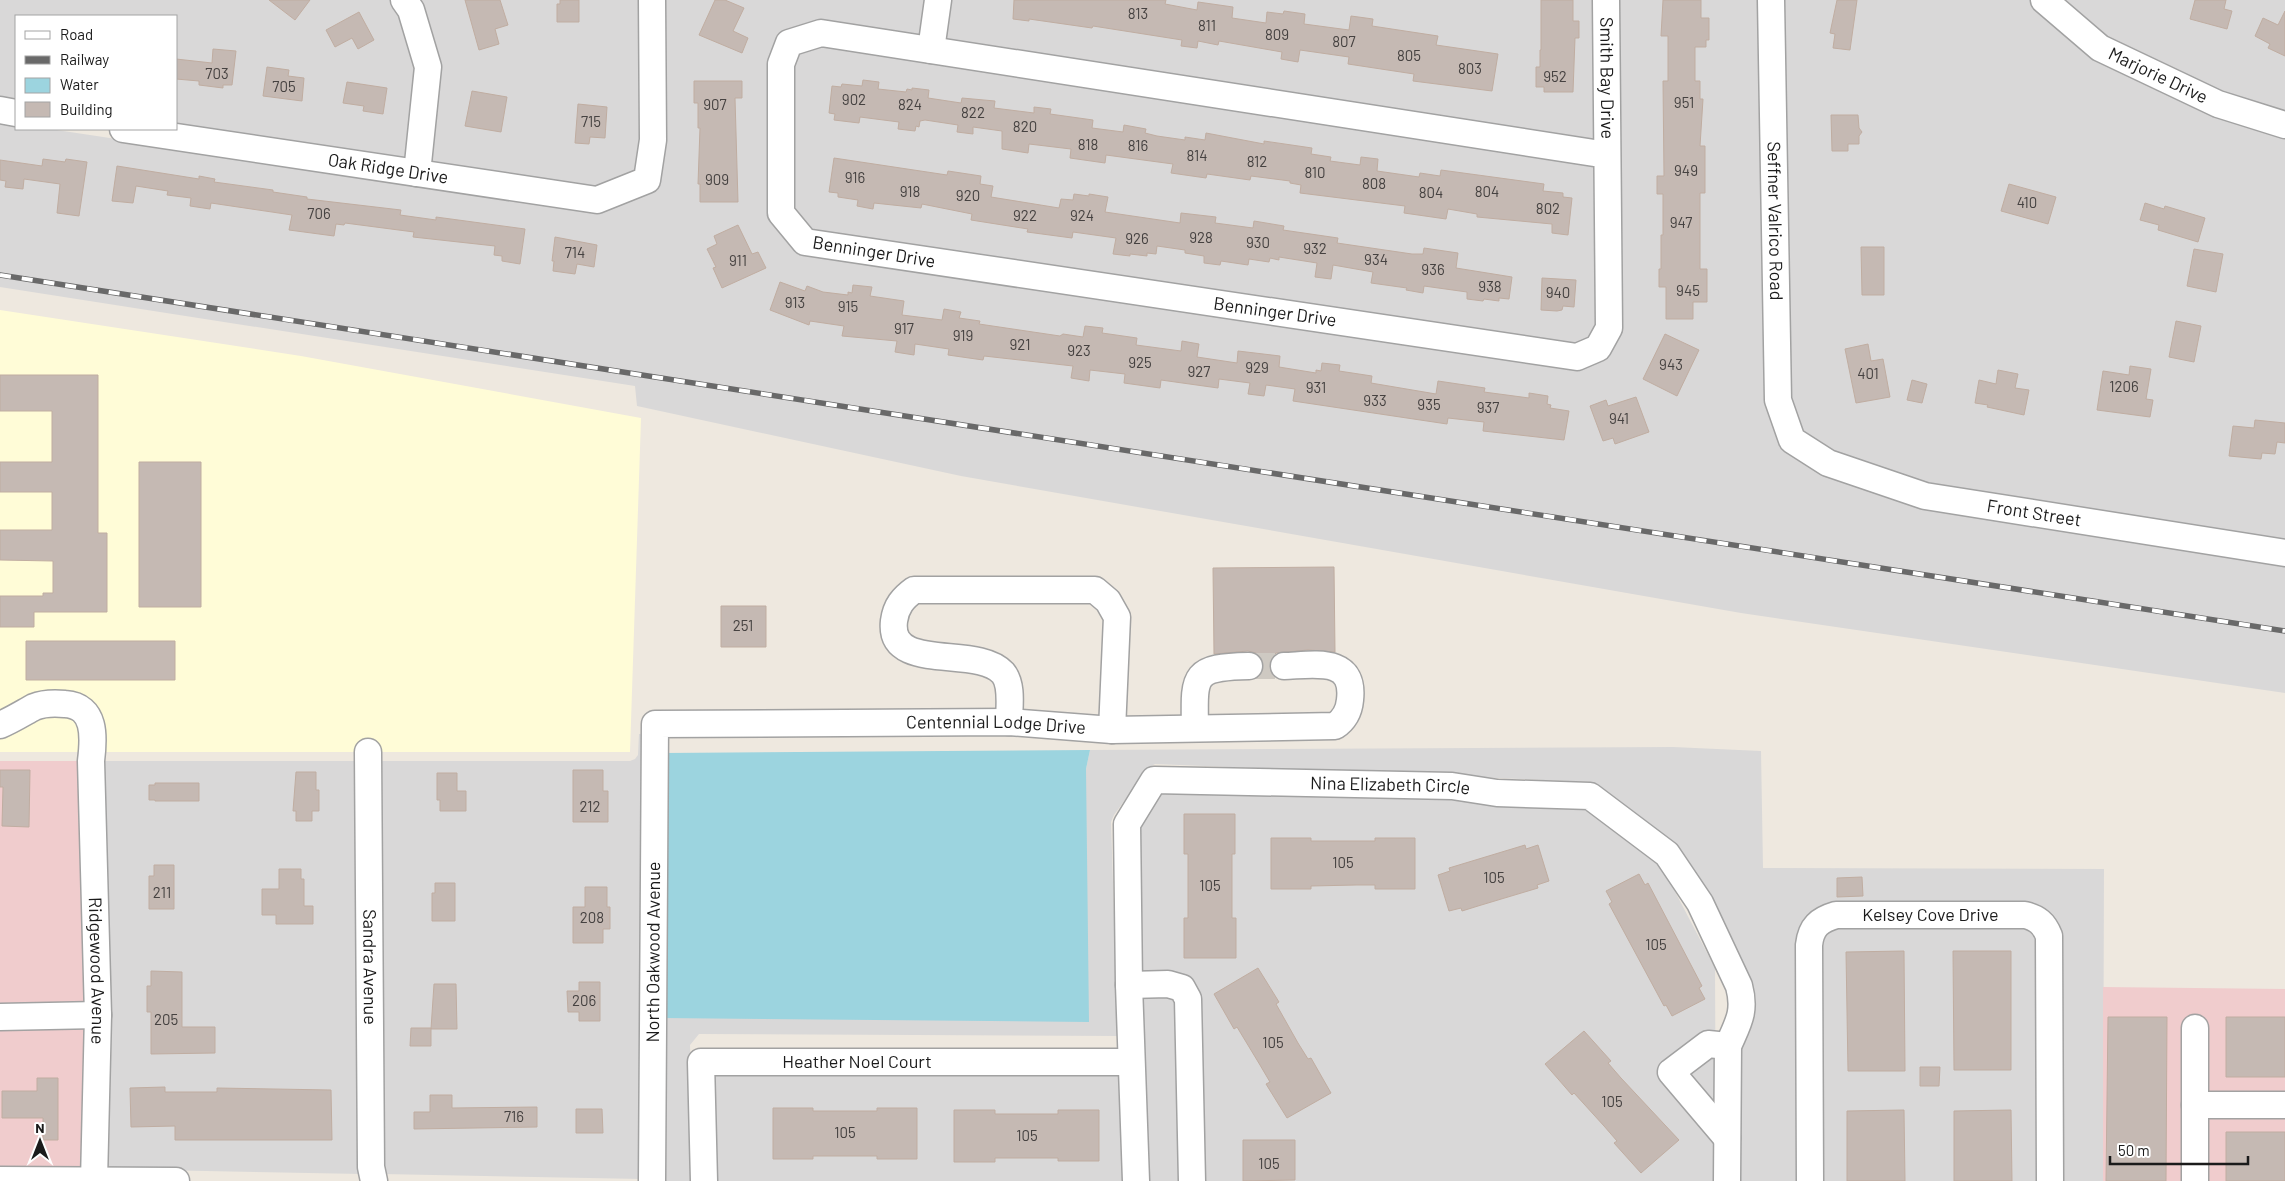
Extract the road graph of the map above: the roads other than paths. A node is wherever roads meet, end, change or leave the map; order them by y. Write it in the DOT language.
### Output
graph roads {
  1 [pos="404,0"];
  2 [pos="652,0"];
  3 [pos="938,0"];
  4 [pos="1606,0"];
  5 [pos="1771,0"];
  6 [pos="2044,0"];
  7 [pos="931,50"];
  8 [pos="0,110"];
  9 [pos="15,113"];
  10 [pos="2285,125"];
  11 [pos="130,130"];
  12 [pos="1607,155"];
  13 [pos="418,173"];
  14 [pos="1792,440"];
  15 [pos="2285,553"];
  16 [pos="1249,666"];
  17 [pos="1284,666"];
  18 [pos="1009,722"];
  19 [pos="655,724"];
  20 [pos="0,725"];
  21 [pos="1195,728"];
  22 [pos="1112,730"];
  23 [pos="368,752"];
  24 [pos="1129,985"];
  25 [pos="98,1015"];
  26 [pos="0,1017"];
  27 [pos="2195,1028"];
  28 [pos="1728,1046"];
  29 [pos="1132,1062"];
  30 [pos="2195,1105"];
  31 [pos="2285,1105"];
  32 [pos="1727,1138"];
  33 [pos="0,1180"];
  34 [pos="94,1180"];
  35 [pos="176,1181"];
  36 [pos="374,1181"];
  37 [pos="652,1181"];
  38 [pos="704,1181"];
  39 [pos="1136,1181"];
  40 [pos="1192,1181"];
  41 [pos="1726,1181"];
  42 [pos="1810,1181"];
  43 [pos="2050,1181"];
  44 [pos="2195,1181"];
  1 -- 13 [label="street"];
  2 -- 13 [label="street, Oak Ridge Drive"];
  3 -- 7 [label="street"];
  4 -- 12 [label="street, Smith Bay Drive"];
  5 -- 14 [label="street, Seffner Valrico Road"];
  6 -- 10 [label="street, Marjorie Drive"];
  7 -- 12 [label="street, Benninger Drive"];
  7 -- 12 [label="street, Benninger Drive"];
  8 -- 9 [label="street"];
  11 -- 13 [label="street, Oak Ridge Drive"];
  14 -- 15 [label="street, Front Street"];
  16 -- 21 [label="street"];
  17 -- 21 [label="street, Centennial Lodge Drive"];
  18 -- 19 [label="street, Centennial Lodge Drive"];
  18 -- 22 [label="street, Centennial Lodge Drive"];
  18 -- 22 [label="street"];
  19 -- 37 [label="street, North Oakwood Avenue"];
  20 -- 25 [label="street, Ridgewood Avenue"];
  21 -- 22 [label="street, Centennial Lodge Drive"];
  23 -- 36 [label="street, Sandra Avenue"];
  24 -- 28 [label="street, Nina Elizabeth Circle"];
  24 -- 29 [label="street, Nina Elizabeth Circle"];
  24 -- 40 [label="street"];
  25 -- 26 [label="street"];
  25 -- 34 [label="street, Ridgewood Avenue"];
  27 -- 30 [label="street"];
  28 -- 32 [label="street, Nina Elizabeth Circle"];
  28 -- 32 [label="street"];
  29 -- 38 [label="street, Heather Noel Court"];
  29 -- 39 [label="street, Nina Elizabeth Circle"];
  30 -- 31 [label="street"];
  30 -- 44 [label="street"];
  32 -- 41 [label="street, Nina Elizabeth Circle"];
  33 -- 34 [label="street"];
  34 -- 35 [label="street"];
  42 -- 43 [label="street, Kelsey Cove Drive"];
}
